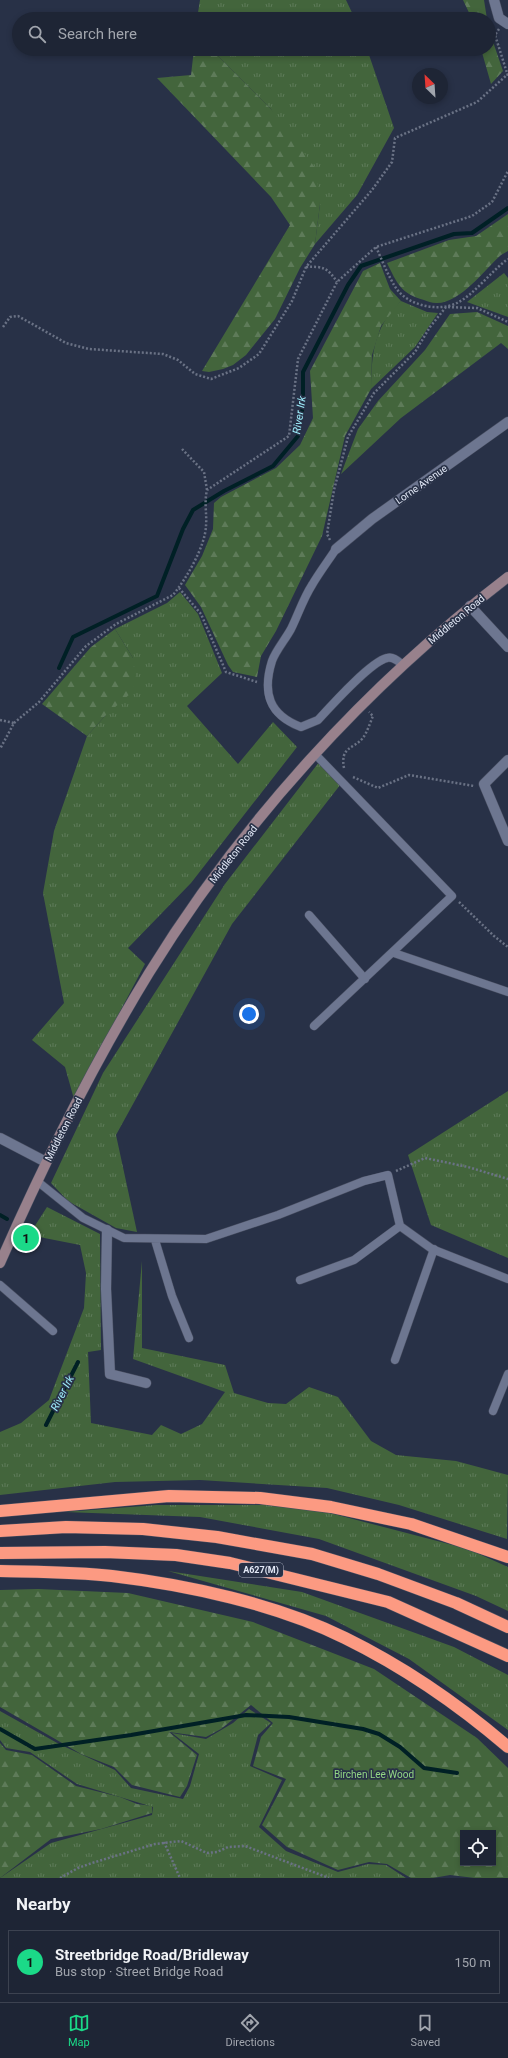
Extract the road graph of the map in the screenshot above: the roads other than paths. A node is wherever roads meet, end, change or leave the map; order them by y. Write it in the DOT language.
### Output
graph roads {
  1 [pos="494,0"];
  2 [pos="506,23"];
  3 [pos="508,422"];
  4 [pos="336,549"];
  5 [pos="508,577"];
  6 [pos="470,606"];
  7 [pos="508,648"];
  8 [pos="403,665"];
  9 [pos="315,754"];
  10 [pos="508,760"];
  11 [pos="508,841"];
  12 [pos="309,914"];
  13 [pos="394,953"];
  14 [pos="365,979"];
  15 [pos="508,992"];
  16 [pos="314,1026"];
  17 [pos="0,1138"];
  18 [pos="46,1162"];
  19 [pos="35,1185"];
  20 [pos="400,1226"];
  21 [pos="107,1230"];
  22 [pos="155,1240"];
  23 [pos="434,1250"];
  24 [pos="0,1263"];
  25 [pos="508,1279"];
  26 [pos="300,1280"];
  27 [pos="0,1285"];
  28 [pos="53,1331"];
  29 [pos="189,1338"];
  30 [pos="395,1360"];
  31 [pos="508,1374"];
  32 [pos="146,1383"];
  33 [pos="493,1410"];
  34 [pos="0,1511"];
  35 [pos="0,1531"];
  36 [pos="0,1553"];
  37 [pos="508,1557"];
  38 [pos="0,1571"];
  39 [pos="508,1627"];
  40 [pos="508,1656"];
  41 [pos="508,1747"];
  1 -- 2 [label="street"];
  3 -- 4 [label="street, Lorne Avenue"];
  4 -- 8 [label="lane"];
  5 -- 6 [label="main road, Middleton Road"];
  6 -- 7 [label="street"];
  6 -- 8 [label="main road, Middleton Road"];
  8 -- 9 [label="main road, Middleton Road"];
  9 -- 13 [label="lane"];
  9 -- 18 [label="main road, Middleton Road"];
  10 -- 11 [label="street"];
  12 -- 14 [label="lane"];
  13 -- 14 [label="lane"];
  13 -- 15 [label="lane"];
  14 -- 16 [label="lane"];
  17 -- 18 [label="street"];
  18 -- 19 [label="main road, Middleton Road"];
  19 -- 21 [label="lane"];
  19 -- 24 [label="main road, Middleton Road"];
  20 -- 22 [label="lane"];
  20 -- 23 [label="lane"];
  20 -- 26 [label="lane"];
  21 -- 22 [label="lane"];
  21 -- 32 [label="street"];
  22 -- 29 [label="lane"];
  23 -- 25 [label="lane"];
  23 -- 30 [label="lane"];
  27 -- 28 [label="lane"];
  31 -- 33 [label="lane"];
  34 -- 37 [label="highway"];
  35 -- 39 [label="highway, A627(M)"];
  36 -- 40 [label="highway, A627(M)"];
  38 -- 41 [label="highway"];
}
